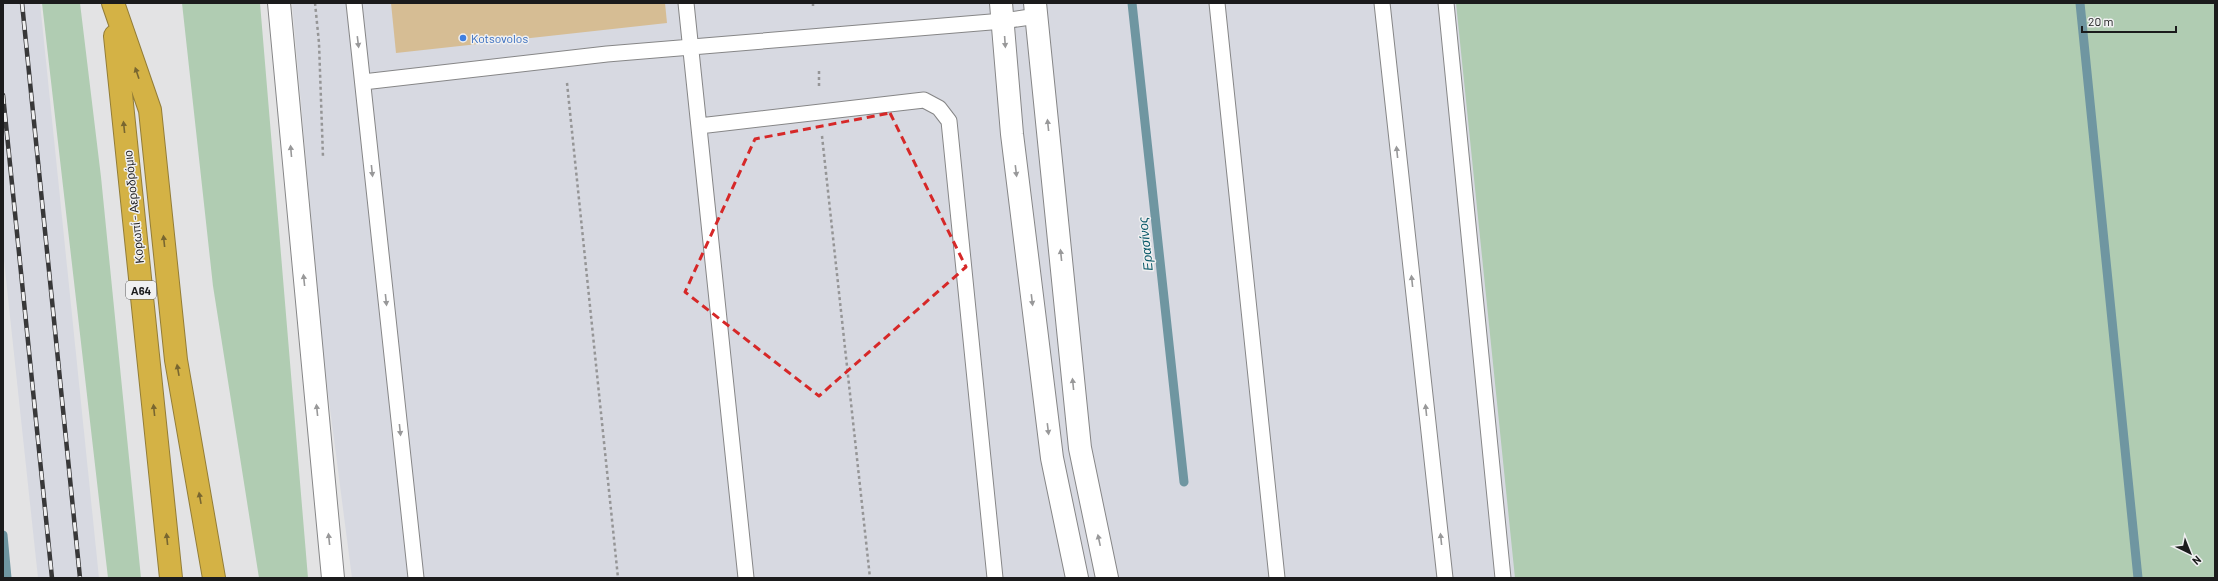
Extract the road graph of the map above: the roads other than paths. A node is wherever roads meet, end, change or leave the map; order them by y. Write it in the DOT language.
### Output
graph roads {
  1 [pos="112,3"];
  2 [pos="279,3"];
  3 [pos="354,3"];
  4 [pos="686,3"];
  5 [pos="1217,3"];
  6 [pos="1382,3"];
  7 [pos="1446,3"];
  8 [pos="1036,9"];
  9 [pos="1002,12"];
  10 [pos="691,48"];
  11 [pos="363,82"];
  12 [pos="699,126"];
  13 [pos="171,578"];
  14 [pos="214,578"];
  15 [pos="333,578"];
  16 [pos="416,578"];
  17 [pos="746,578"];
  18 [pos="995,578"];
  19 [pos="1077,578"];
  20 [pos="1107,578"];
  21 [pos="1277,578"];
  22 [pos="1445,578"];
  23 [pos="1503,578"];
  13 -- 1 [label="highway, Κορωπί - Αεροδρόμιο / Α64, one-way"];
  14 -- 1 [label="highway, one-way"];
  15 -- 2 [label="street, one-way"];
  3 -- 11 [label="lane, one-way"];
  4 -- 10 [label="lane"];
  5 -- 21 [label="lane"];
  22 -- 6 [label="lane, one-way"];
  7 -- 23 [label="lane"];
  8 -- 9 [label="lane"];
  20 -- 8 [label="street, one-way"];
  9 -- 10 [label="lane"];
  9 -- 19 [label="street, one-way"];
  10 -- 11 [label="lane"];
  10 -- 12 [label="lane"];
  11 -- 16 [label="lane, one-way"];
  12 -- 17 [label="lane"];
  12 -- 18 [label="lane"];
}
